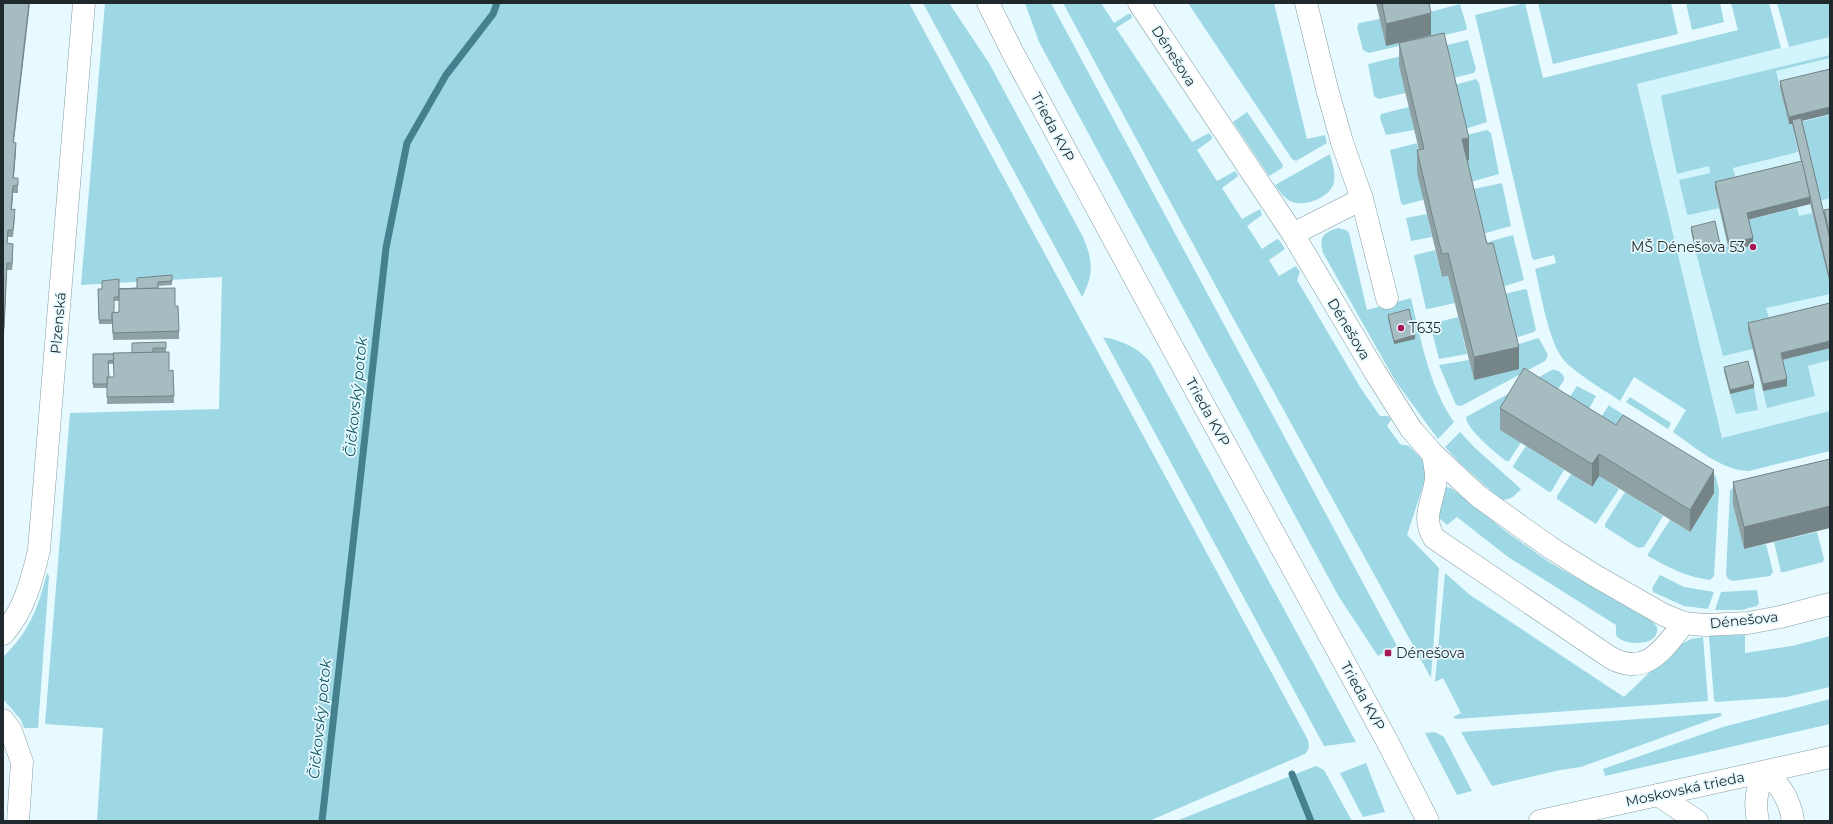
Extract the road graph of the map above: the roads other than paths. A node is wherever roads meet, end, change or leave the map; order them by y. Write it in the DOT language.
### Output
graph roads {
  1 [pos="84,3"];
  2 [pos="988,3"];
  3 [pos="1139,3"];
  4 [pos="1306,3"];
  5 [pos="1362,199"];
  6 [pos="1293,234"];
  7 [pos="1387,298"];
  8 [pos="1433,454"];
  9 [pos="1830,604"];
  10 [pos="1684,623"];
  11 [pos="3,634"];
  12 [pos="3,720"];
  13 [pos="1830,757"];
  14 [pos="1765,772"];
  15 [pos="1658,795"];
  16 [pos="18,821"];
  17 [pos="1428,821"];
  18 [pos="1540,821"];
  19 [pos="1697,821"];
  20 [pos="1758,821"];
  21 [pos="1793,821"];
  1 -- 11 [label="street, Plzenská"];
  2 -- 17 [label="street, Trieda KVP"];
  3 -- 6 [label="street, Dénešova"];
  4 -- 5 [label="street"];
  5 -- 6 [label="street"];
  5 -- 7 [label="street"];
  6 -- 8 [label="street, Dénešova"];
  8 -- 10 [label="street, Dénešova"];
  8 -- 10 [label="street"];
  9 -- 10 [label="street, Dénešova"];
  12 -- 16 [label="street"];
  13 -- 14 [label="street, Moskovská trieda"];
  14 -- 15 [label="street, Moskovská trieda"];
  14 -- 20 [label="street"];
  14 -- 21 [label="street"];
  15 -- 18 [label="street, Moskovská trieda"];
  15 -- 19 [label="street"];
}
